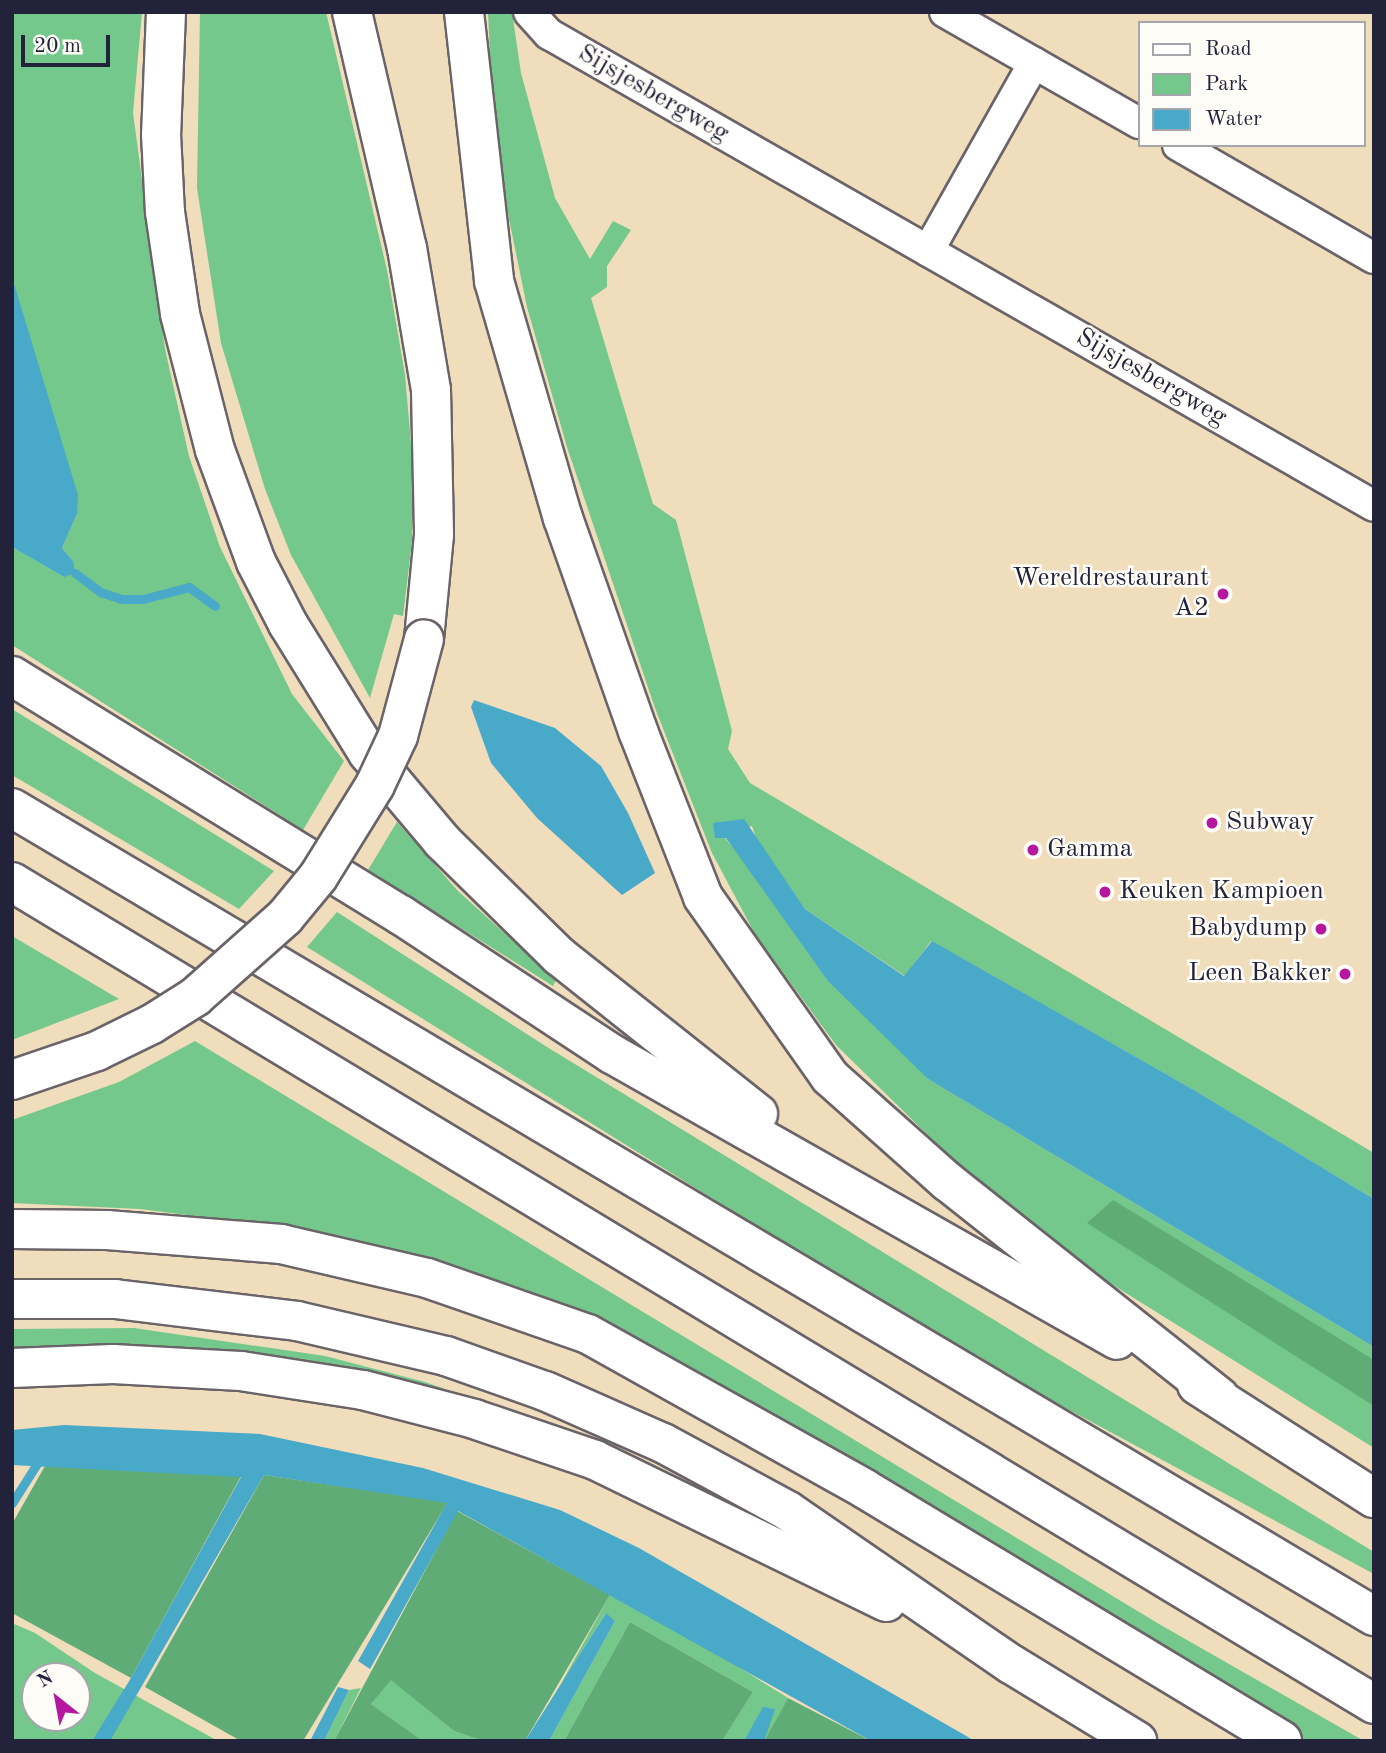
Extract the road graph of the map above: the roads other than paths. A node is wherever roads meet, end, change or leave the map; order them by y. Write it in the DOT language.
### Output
graph roads {
  1 [pos="166,12"];
  2 [pos="352,12"];
  3 [pos="464,12"];
  4 [pos="529,12"];
  5 [pos="945,12"];
  6 [pos="1034,63"];
  7 [pos="1138,122"];
  8 [pos="1181,147"];
  9 [pos="928,251"];
  10 [pos="1374,258"];
  11 [pos="1374,506"];
  12 [pos="12,676"];
  13 [pos="12,808"];
  14 [pos="12,882"];
  15 [pos="12,1080"];
  16 [pos="848,1185"];
  17 [pos="12,1230"];
  18 [pos="12,1299"];
  19 [pos="12,1368"];
  20 [pos="1219,1397"];
  21 [pos="1374,1498"];
  22 [pos="1374,1616"];
  23 [pos="1011,1664"];
  24 [pos="1374,1704"];
  25 [pos="1138,1741"];
  26 [pos="1282,1741"];
  1 -- 16 [label="highway"];
  2 -- 15 [label="highway, bridge"];
  3 -- 20 [label="highway"];
  4 -- 9 [label="street, Sijsjesbergweg"];
  5 -- 6 [label="street"];
  6 -- 7 [label="street"];
  6 -- 9 [label="street"];
  8 -- 10 [label="street"];
  9 -- 11 [label="street, Sijsjesbergweg"];
  12 -- 16 [label="highway"];
  13 -- 22 [label="highway"];
  14 -- 24 [label="highway"];
  16 -- 20 [label="highway"];
  17 -- 26 [label="highway"];
  18 -- 23 [label="highway"];
  19 -- 23 [label="highway"];
  20 -- 21 [label="highway"];
  23 -- 25 [label="highway"];
}
